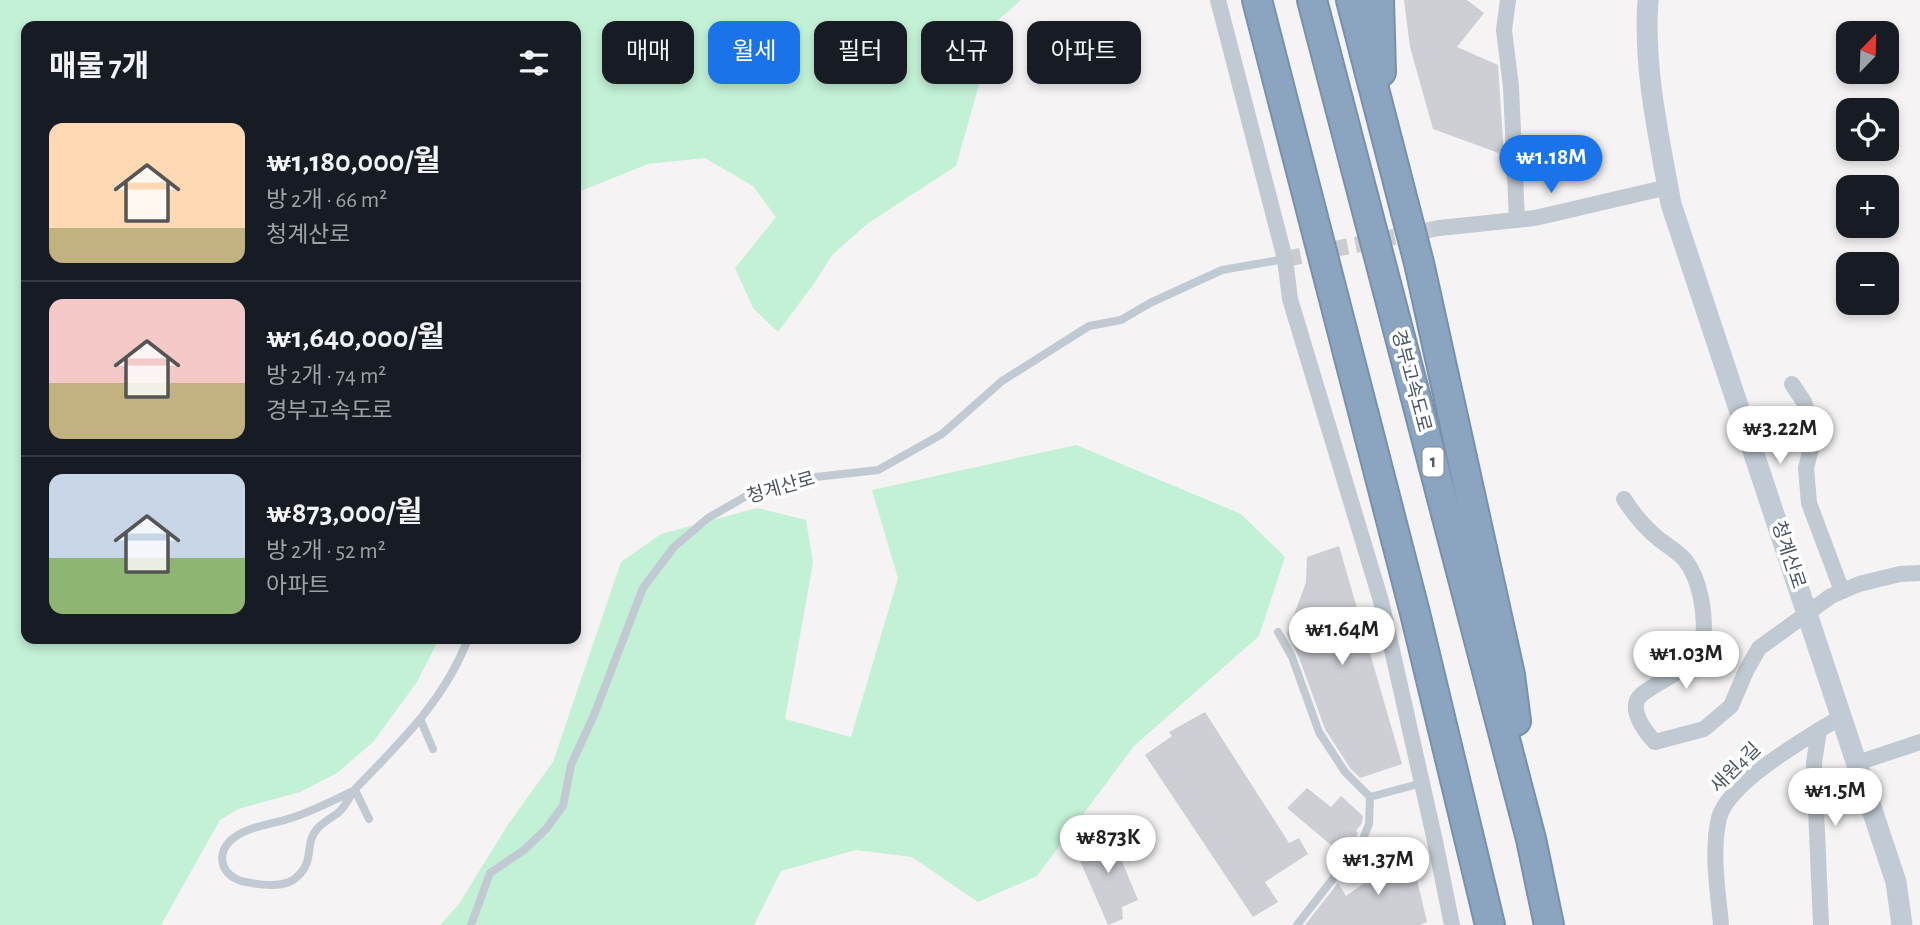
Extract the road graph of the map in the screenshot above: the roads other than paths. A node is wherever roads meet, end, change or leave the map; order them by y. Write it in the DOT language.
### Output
graph roads {
  1 [pos="1218,0"];
  2 [pos="1257,0"];
  3 [pos="1312,0"];
  4 [pos="1351,0"];
  5 [pos="1379,0"];
  6 [pos="1508,0"];
  7 [pos="1648,0"];
  8 [pos="1668,187"];
  9 [pos="1406,212"];
  10 [pos="1517,220"];
  11 [pos="1439,228"];
  12 [pos="1284,259"];
  13 [pos="1792,384"];
  14 [pos="1624,499"];
  15 [pos="1920,573"];
  16 [pos="1842,591"];
  17 [pos="1807,613"];
  18 [pos="1279,632"];
  19 [pos="466,644"];
  20 [pos="1842,717"];
  21 [pos="421,721"];
  22 [pos="1819,730"];
  23 [pos="1920,742"];
  24 [pos="433,749"];
  25 [pos="1857,763"];
  26 [pos="1422,783"];
  27 [pos="355,790"];
  28 [pos="1370,797"];
  29 [pos="369,819"];
  30 [pos="1531,839"];
  31 [pos="471,925"];
  32 [pos="1297,925"];
  33 [pos="1452,925"];
  34 [pos="1490,925"];
  35 [pos="1549,925"];
  36 [pos="1721,925"];
  37 [pos="1821,925"];
  38 [pos="1902,925"];
  1 -- 12 [label="street"];
  2 -- 34 [label="highway"];
  3 -- 30 [label="highway, 경부고속도로 / 1"];
  4 -- 9 [label="highway"];
  5 -- 9 [label="highway"];
  6 -- 10 [label="street"];
  7 -- 8 [label="main road, 청계산로"];
  8 -- 10 [label="street"];
  8 -- 17 [label="main road, 청계산로"];
  9 -- 30 [label="highway"];
  10 -- 11 [label="street"];
  12 -- 26 [label="street"];
  12 -- 31 [label="lane, 청계산로"];
  13 -- 16 [label="street"];
  14 -- 17 [label="street"];
  15 -- 16 [label="street"];
  16 -- 17 [label="street"];
  17 -- 20 [label="main road, 청계산로"];
  18 -- 28 [label="lane"];
  19 -- 21 [label="lane"];
  20 -- 22 [label="street, 새원4길"];
  20 -- 25 [label="main road, 청계산로"];
  21 -- 24 [label="lane"];
  21 -- 27 [label="lane"];
  22 -- 36 [label="street, 새원4길"];
  22 -- 37 [label="street"];
  23 -- 25 [label="street"];
  25 -- 38 [label="main road, 청계산로"];
  26 -- 28 [label="lane"];
  26 -- 33 [label="street"];
  27 -- 27 [label="lane"];
  27 -- 29 [label="lane"];
  28 -- 32 [label="lane"];
  30 -- 35 [label="highway, 경부고속도로 / 1"];
}
